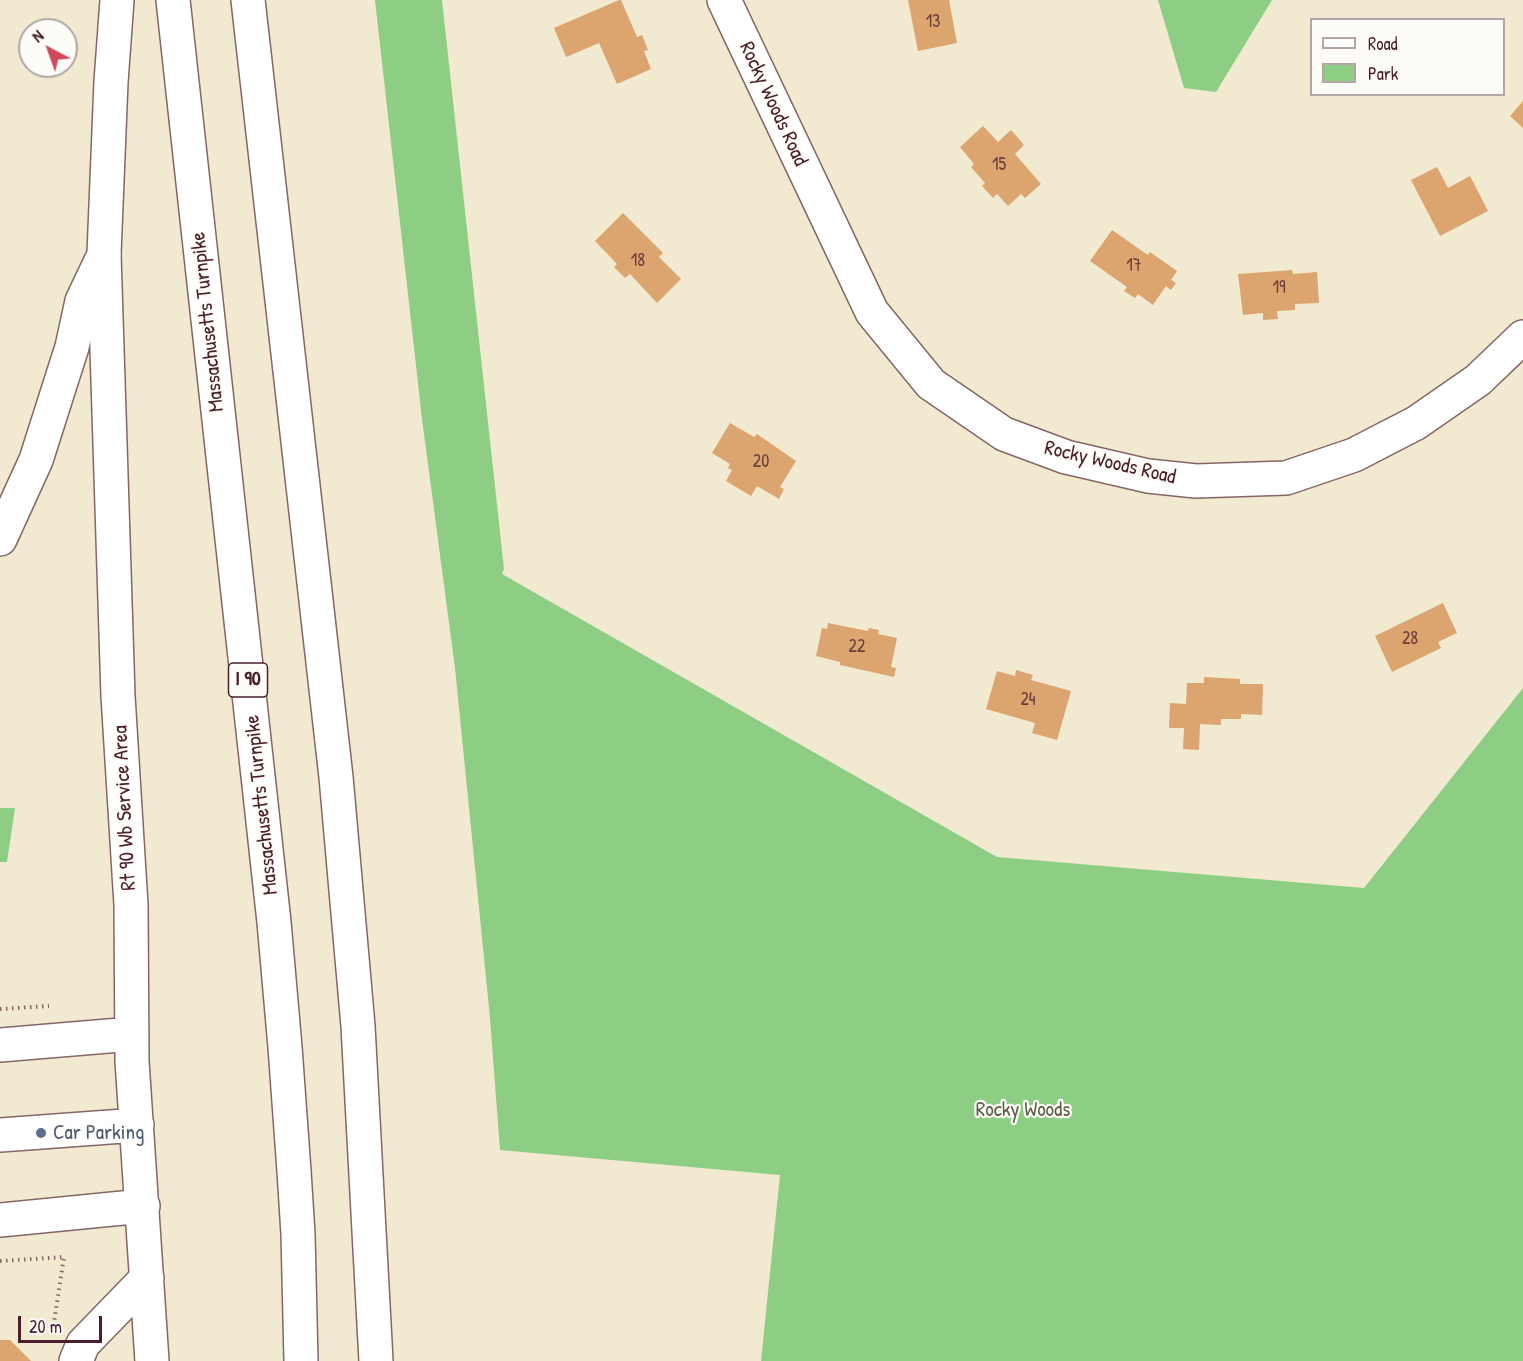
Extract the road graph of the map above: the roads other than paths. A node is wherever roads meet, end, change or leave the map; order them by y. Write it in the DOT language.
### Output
graph roads {
  1 [pos="117,0"];
  2 [pos="172,0"];
  3 [pos="248,0"];
  4 [pos="724,0"];
  5 [pos="104,254"];
  6 [pos="1523,337"];
  7 [pos="0,539"];
  8 [pos="132,1034"];
  9 [pos="0,1045"];
  10 [pos="137,1125"];
  11 [pos="0,1135"];
  12 [pos="143,1206"];
  13 [pos="0,1220"];
  14 [pos="147,1278"];
  15 [pos="76,1361"];
  16 [pos="152,1361"];
  17 [pos="301,1361"];
  18 [pos="376,1361"];
  1 -- 5 [label="main road, Rt 90 Wb Service Area"];
  2 -- 17 [label="main road, Massachusetts Turnpike / I 90"];
  3 -- 18 [label="main road"];
  4 -- 6 [label="main road, Rocky Woods Road"];
  5 -- 7 [label="main road"];
  5 -- 8 [label="main road, Rt 90 Wb Service Area"];
  8 -- 9 [label="main road"];
  8 -- 10 [label="main road, Rt 90 Wb Service Area"];
  10 -- 11 [label="main road"];
  10 -- 12 [label="main road, Rt 90 Wb Service Area"];
  12 -- 13 [label="main road"];
  12 -- 14 [label="main road, Rt 90 Wb Service Area"];
  14 -- 15 [label="main road"];
  14 -- 16 [label="main road, Rt 90 Wb Service Area"];
}
